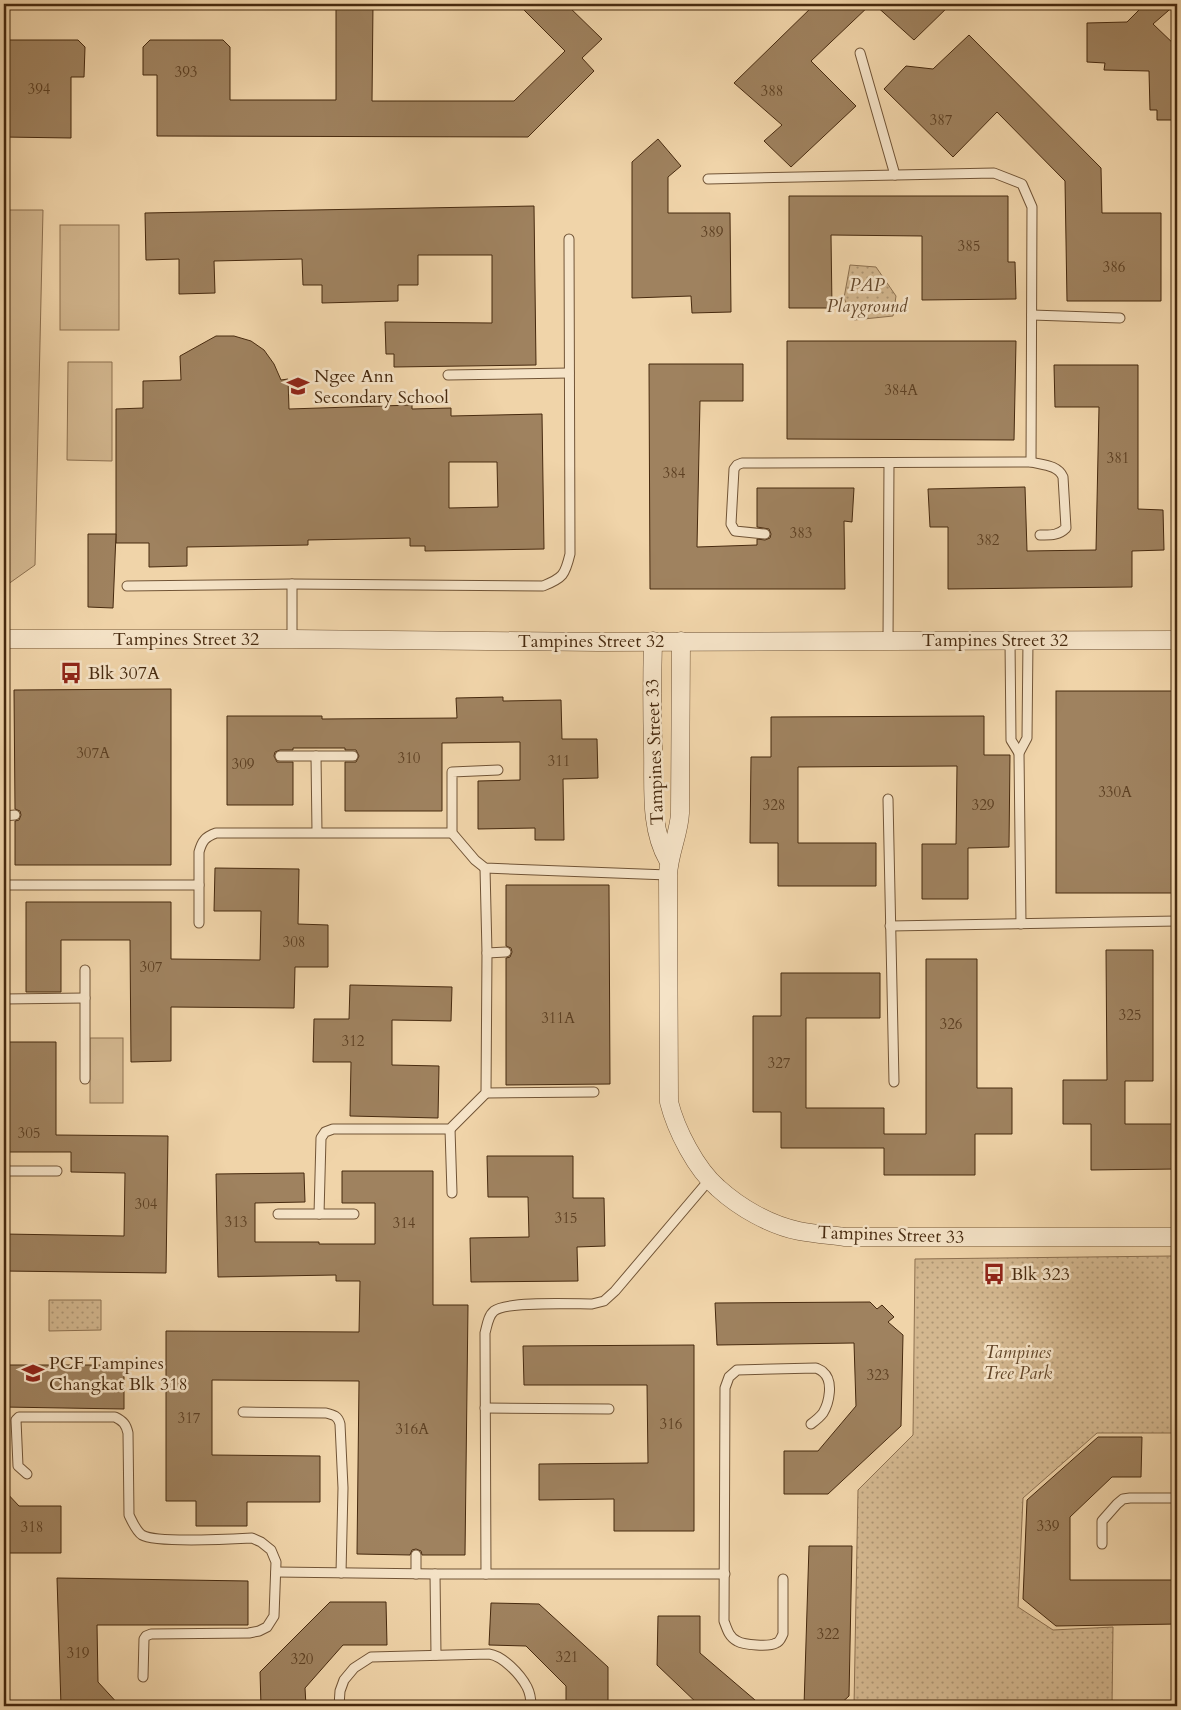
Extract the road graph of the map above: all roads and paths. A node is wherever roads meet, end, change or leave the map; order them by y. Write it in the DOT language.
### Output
graph roads {
  1 [pos="860,53"];
  2 [pos="895,176"];
  3 [pos="708,179"];
  4 [pos="569,239"];
  5 [pos="1032,315"];
  6 [pos="1120,318"];
  7 [pos="569,373"];
  8 [pos="448,375"];
  9 [pos="1031,462"];
  10 [pos="889,463"];
  11 [pos="766,534"];
  12 [pos="1040,535"];
  13 [pos="292,584"];
  14 [pos="127,586"];
  15 [pos="4,639"];
  16 [pos="292,639"];
  17 [pos="1177,640"];
  18 [pos="653,641"];
  19 [pos="681,641"];
  20 [pos="888,641"];
  21 [pos="1019,641"];
  22 [pos="1019,753"];
  23 [pos="280,756"];
  24 [pos="316,756"];
  25 [pos="353,756"];
  26 [pos="498,770"];
  27 [pos="888,799"];
  28 [pos="15,815"];
  29 [pos="4,816"];
  30 [pos="317,832"];
  31 [pos="452,833"];
  32 [pos="668,867"];
  33 [pos="485,868"];
  34 [pos="4,885"];
  35 [pos="198,885"];
  36 [pos="1177,921"];
  37 [pos="198,923"];
  38 [pos="1021,924"];
  39 [pos="890,926"];
  40 [pos="506,952"];
  41 [pos="487,953"];
  42 [pos="85,970"];
  43 [pos="85,998"];
  44 [pos="4,999"];
  45 [pos="85,1079"];
  46 [pos="894,1082"];
  47 [pos="486,1092"];
  48 [pos="594,1092"];
  49 [pos="450,1129"];
  50 [pos="4,1171"];
  51 [pos="57,1171"];
  52 [pos="710,1179"];
  53 [pos="452,1193"];
  54 [pos="278,1214"];
  55 [pos="319,1214"];
  56 [pos="354,1214"];
  57 [pos="1177,1237"];
  58 [pos="485,1408"];
  59 [pos="609,1409"];
  60 [pos="243,1412"];
  61 [pos="811,1424"];
  62 [pos="27,1474"];
  63 [pos="1177,1498"];
  64 [pos="1102,1544"];
  65 [pos="416,1555"];
  66 [pos="276,1572"];
  67 [pos="341,1573"];
  68 [pos="416,1574"];
  69 [pos="435,1574"];
  70 [pos="486,1574"];
  71 [pos="725,1574"];
  72 [pos="783,1579"];
  73 [pos="436,1655"];
  74 [pos="143,1677"];
  75 [pos="339,1706"];
  76 [pos="531,1706"];
  1 -- 2 [label="lane"];
  2 -- 3 [label="lane"];
  2 -- 5 [label="lane"];
  4 -- 7 [label="lane"];
  5 -- 6 [label="lane"];
  5 -- 9 [label="lane"];
  7 -- 8 [label="lane"];
  7 -- 13 [label="lane"];
  9 -- 10 [label="lane"];
  9 -- 12 [label="lane"];
  10 -- 11 [label="lane"];
  10 -- 20 [label="lane"];
  13 -- 14 [label="lane"];
  13 -- 16 [label="lane"];
  15 -- 16 [label="street, Tampines Street 32"];
  16 -- 18 [label="street, Tampines Street 32"];
  17 -- 21 [label="street, Tampines Street 32"];
  18 -- 19 [label="street, Tampines Street 32"];
  18 -- 32 [label="street, Tampines Street 33"];
  19 -- 20 [label="street, Tampines Street 32"];
  19 -- 32 [label="street, Tampines Street 33"];
  20 -- 21 [label="street, Tampines Street 32"];
  21 -- 22 [label="lane"];
  21 -- 22 [label="lane"];
  22 -- 38 [label="lane"];
  23 -- 24 [label="lane"];
  24 -- 25 [label="lane"];
  24 -- 30 [label="lane"];
  26 -- 31 [label="lane"];
  27 -- 39 [label="lane"];
  28 -- 29 [label="lane"];
  30 -- 31 [label="lane"];
  30 -- 35 [label="lane"];
  31 -- 33 [label="lane"];
  32 -- 33 [label="lane"];
  32 -- 52 [label="street, Tampines Street 33"];
  33 -- 41 [label="lane"];
  34 -- 35 [label="lane"];
  35 -- 37 [label="lane"];
  36 -- 38 [label="lane"];
  38 -- 39 [label="lane"];
  39 -- 46 [label="lane"];
  40 -- 41 [label="lane"];
  41 -- 47 [label="lane"];
  42 -- 43 [label="lane"];
  43 -- 44 [label="lane"];
  43 -- 45 [label="lane"];
  47 -- 48 [label="lane"];
  47 -- 49 [label="lane"];
  49 -- 53 [label="lane"];
  49 -- 55 [label="lane"];
  50 -- 51 [label="lane"];
  52 -- 57 [label="street, Tampines Street 33"];
  52 -- 58 [label="lane"];
  54 -- 55 [label="lane"];
  55 -- 56 [label="lane"];
  58 -- 59 [label="lane"];
  58 -- 70 [label="lane"];
  60 -- 67 [label="lane"];
  61 -- 71 [label="lane"];
  62 -- 66 [label="lane"];
  63 -- 64 [label="lane"];
  65 -- 68 [label="lane"];
  66 -- 67 [label="lane"];
  66 -- 74 [label="lane"];
  67 -- 68 [label="lane"];
  68 -- 69 [label="lane"];
  69 -- 70 [label="lane"];
  69 -- 73 [label="lane"];
  70 -- 71 [label="lane"];
  71 -- 72 [label="lane"];
  73 -- 75 [label="lane"];
  73 -- 76 [label="lane"];
}
